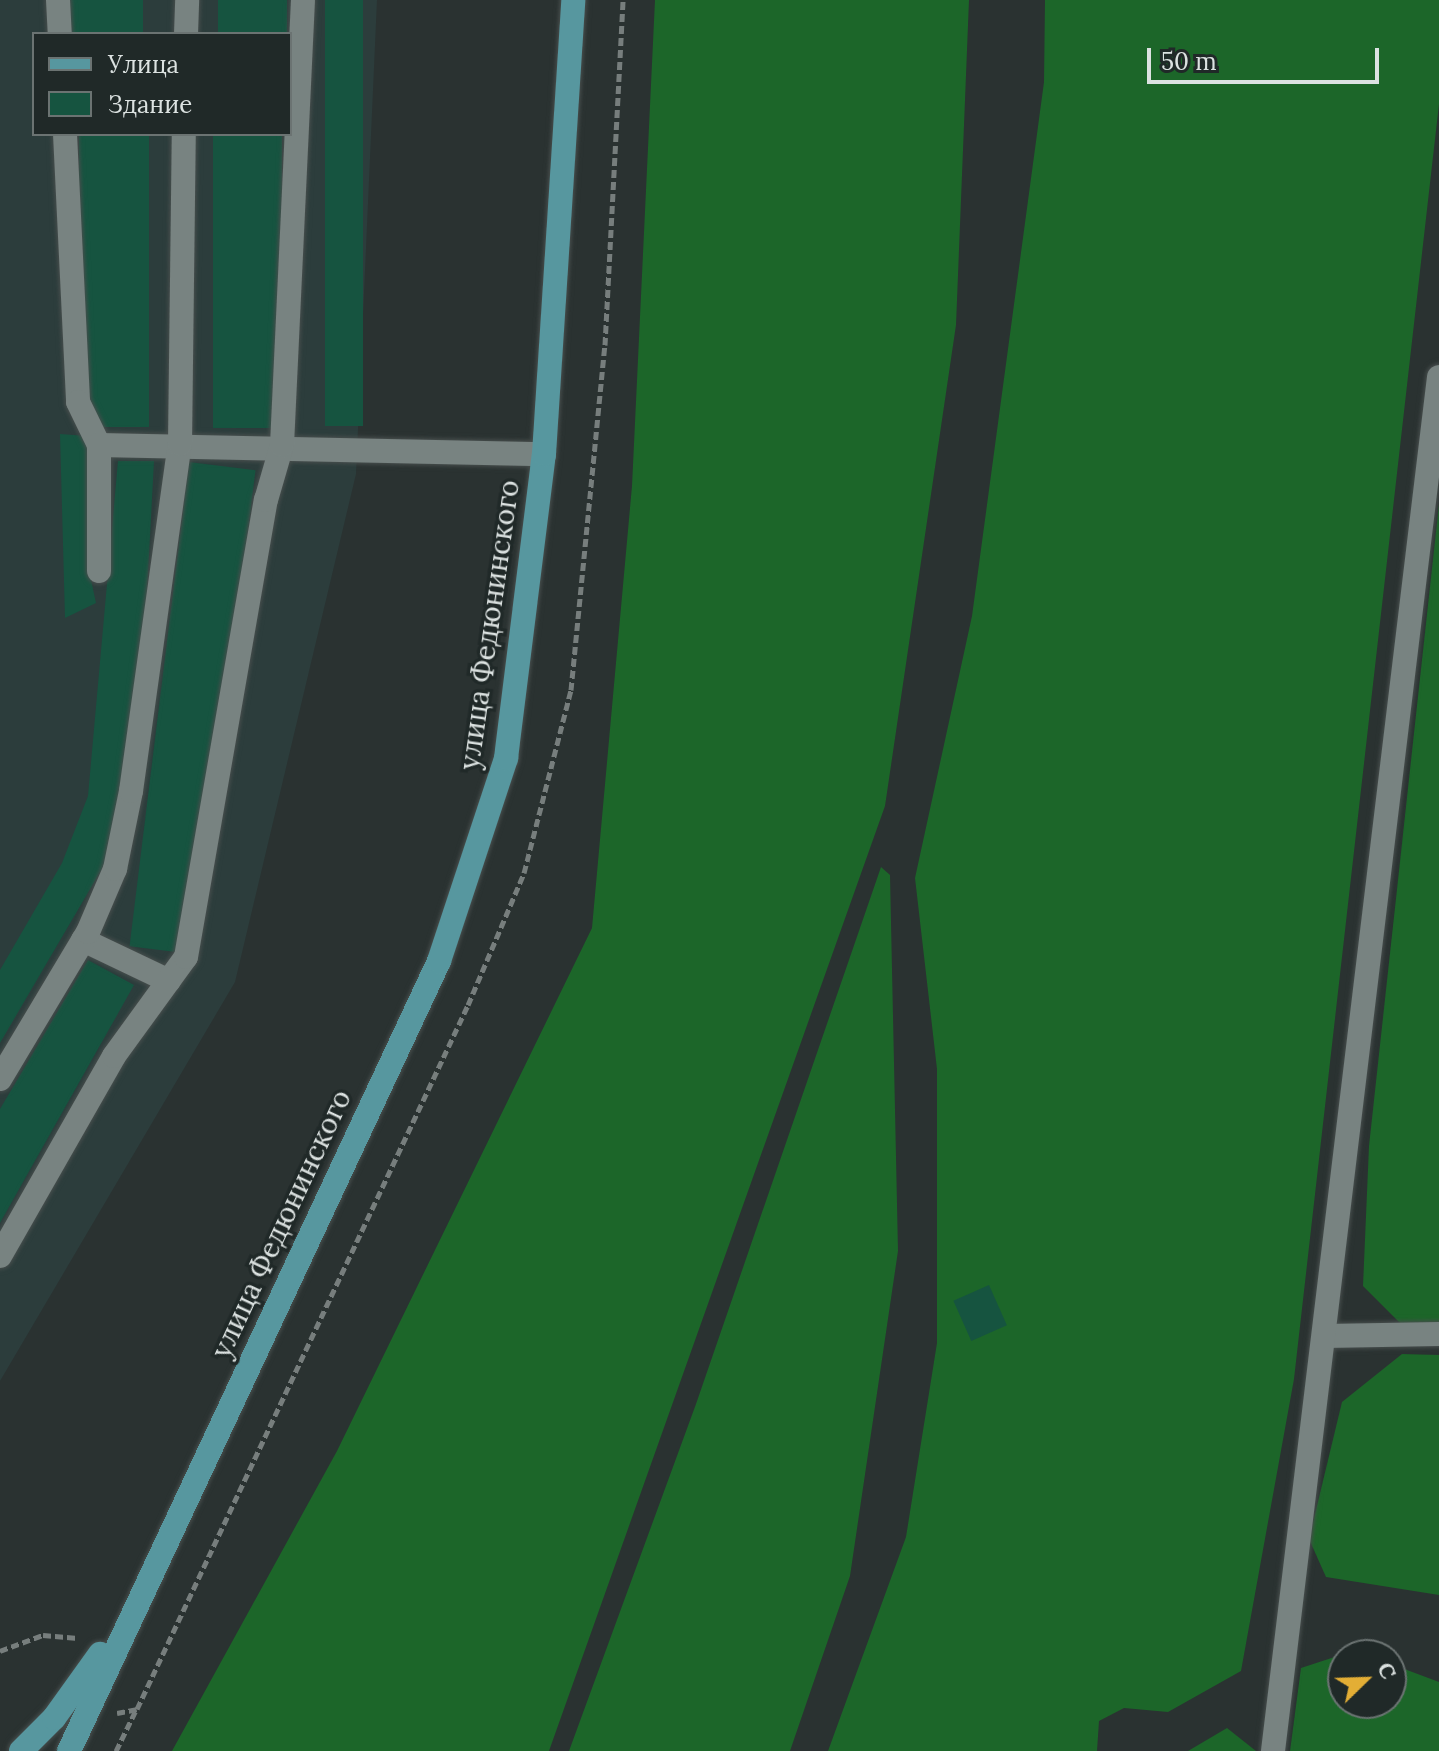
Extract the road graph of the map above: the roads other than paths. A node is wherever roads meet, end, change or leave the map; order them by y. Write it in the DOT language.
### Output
graph roads {
  1 [pos="58,0"];
  2 [pos="187,0"];
  3 [pos="303,0"];
  4 [pos="573,0"];
  5 [pos="60,32"];
  6 [pos="186,32"];
  7 [pos="65,136"];
  8 [pos="184,136"];
  9 [pos="1439,377"];
  10 [pos="180,444"];
  11 [pos="99,445"];
  12 [pos="282,445"];
  13 [pos="544,454"];
  14 [pos="99,571"];
  15 [pos="83,940"];
  16 [pos="169,981"];
  17 [pos="0,1079"];
  18 [pos="0,1256"];
  19 [pos="1439,1334"];
  20 [pos="1325,1336"];
  21 [pos="129,1613"];
  22 [pos="21,1751"];
  23 [pos="69,1751"];
  24 [pos="1273,1751"];
  1 -- 5 [label="lane"];
  2 -- 6 [label="lane"];
  3 -- 12 [label="lane"];
  4 -- 13 [label="main road, улица Федюнинского"];
  7 -- 11 [label="lane"];
  8 -- 10 [label="lane"];
  9 -- 20 [label="lane"];
  10 -- 11 [label="lane"];
  10 -- 12 [label="lane"];
  10 -- 15 [label="lane"];
  11 -- 14 [label="lane"];
  12 -- 13 [label="lane"];
  12 -- 16 [label="lane"];
  13 -- 21 [label="main road, улица Федюнинского"];
  15 -- 16 [label="lane"];
  15 -- 17 [label="lane"];
  16 -- 18 [label="lane"];
  19 -- 20 [label="lane"];
  20 -- 24 [label="lane"];
  21 -- 22 [label="main road, улица Федюнинского"];
  21 -- 23 [label="main road, улица Федюнинского"];
}
